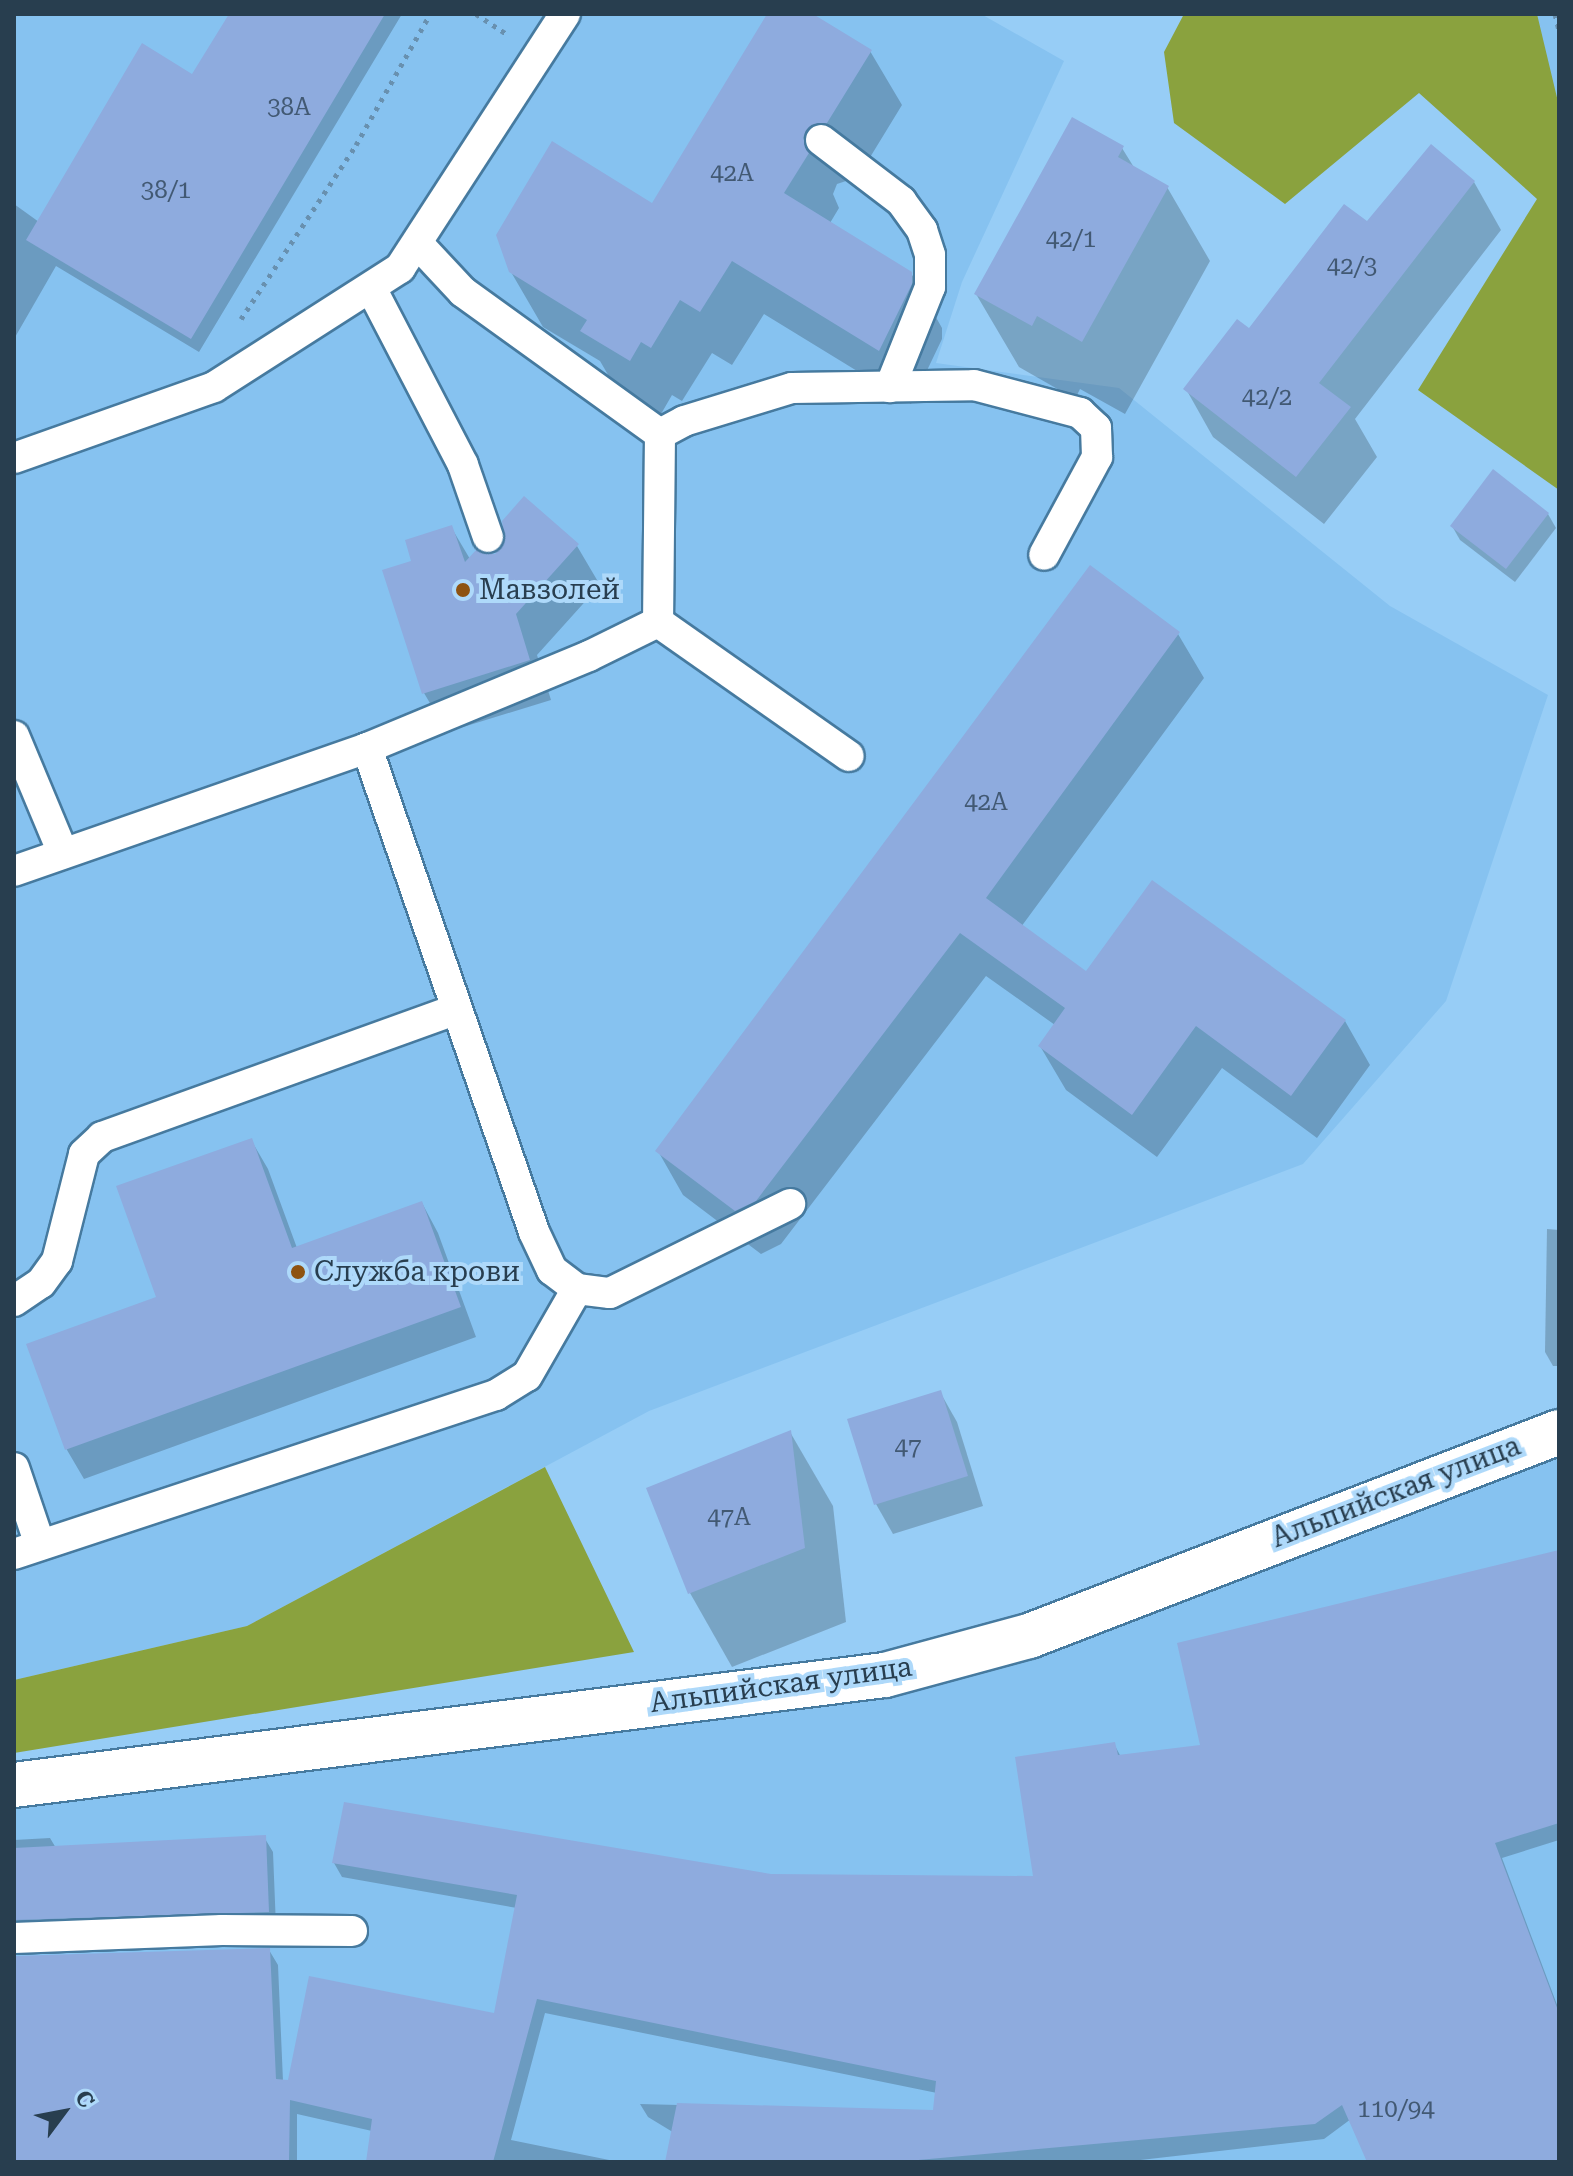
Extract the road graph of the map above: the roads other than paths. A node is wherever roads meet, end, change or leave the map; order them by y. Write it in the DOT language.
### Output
graph roads {
  1 [pos="565,14"];
  2 [pos="821,140"];
  3 [pos="419,245"];
  4 [pos="371,288"];
  5 [pos="890,387"];
  6 [pos="660,434"];
  7 [pos="14,458"];
  8 [pos="488,537"];
  9 [pos="1044,555"];
  10 [pos="658,622"];
  11 [pos="14,736"];
  12 [pos="367,748"];
  13 [pos="849,756"];
  14 [pos="63,853"];
  15 [pos="14,871"];
  16 [pos="457,1009"];
  17 [pos="790,1204"];
  18 [pos="577,1289"];
  19 [pos="14,1301"];
  20 [pos="1559,1432"];
  21 [pos="14,1468"];
  22 [pos="27,1549"];
  23 [pos="14,1785"];
  24 [pos="352,1931"];
  25 [pos="14,1938"];
  1 -- 3 [label="lane"];
  2 -- 5 [label="lane"];
  3 -- 4 [label="lane"];
  3 -- 6 [label="lane"];
  4 -- 7 [label="lane"];
  4 -- 8 [label="lane"];
  5 -- 6 [label="lane"];
  5 -- 9 [label="lane"];
  6 -- 10 [label="lane"];
  10 -- 12 [label="lane"];
  10 -- 13 [label="lane"];
  11 -- 14 [label="lane"];
  12 -- 14 [label="lane"];
  12 -- 16 [label="lane"];
  14 -- 15 [label="lane"];
  16 -- 18 [label="lane"];
  16 -- 19 [label="lane"];
  17 -- 18 [label="lane"];
  18 -- 22 [label="lane"];
  20 -- 23 [label="street, Альпийская улица"];
  21 -- 22 [label="lane"];
  24 -- 25 [label="lane"];
}
